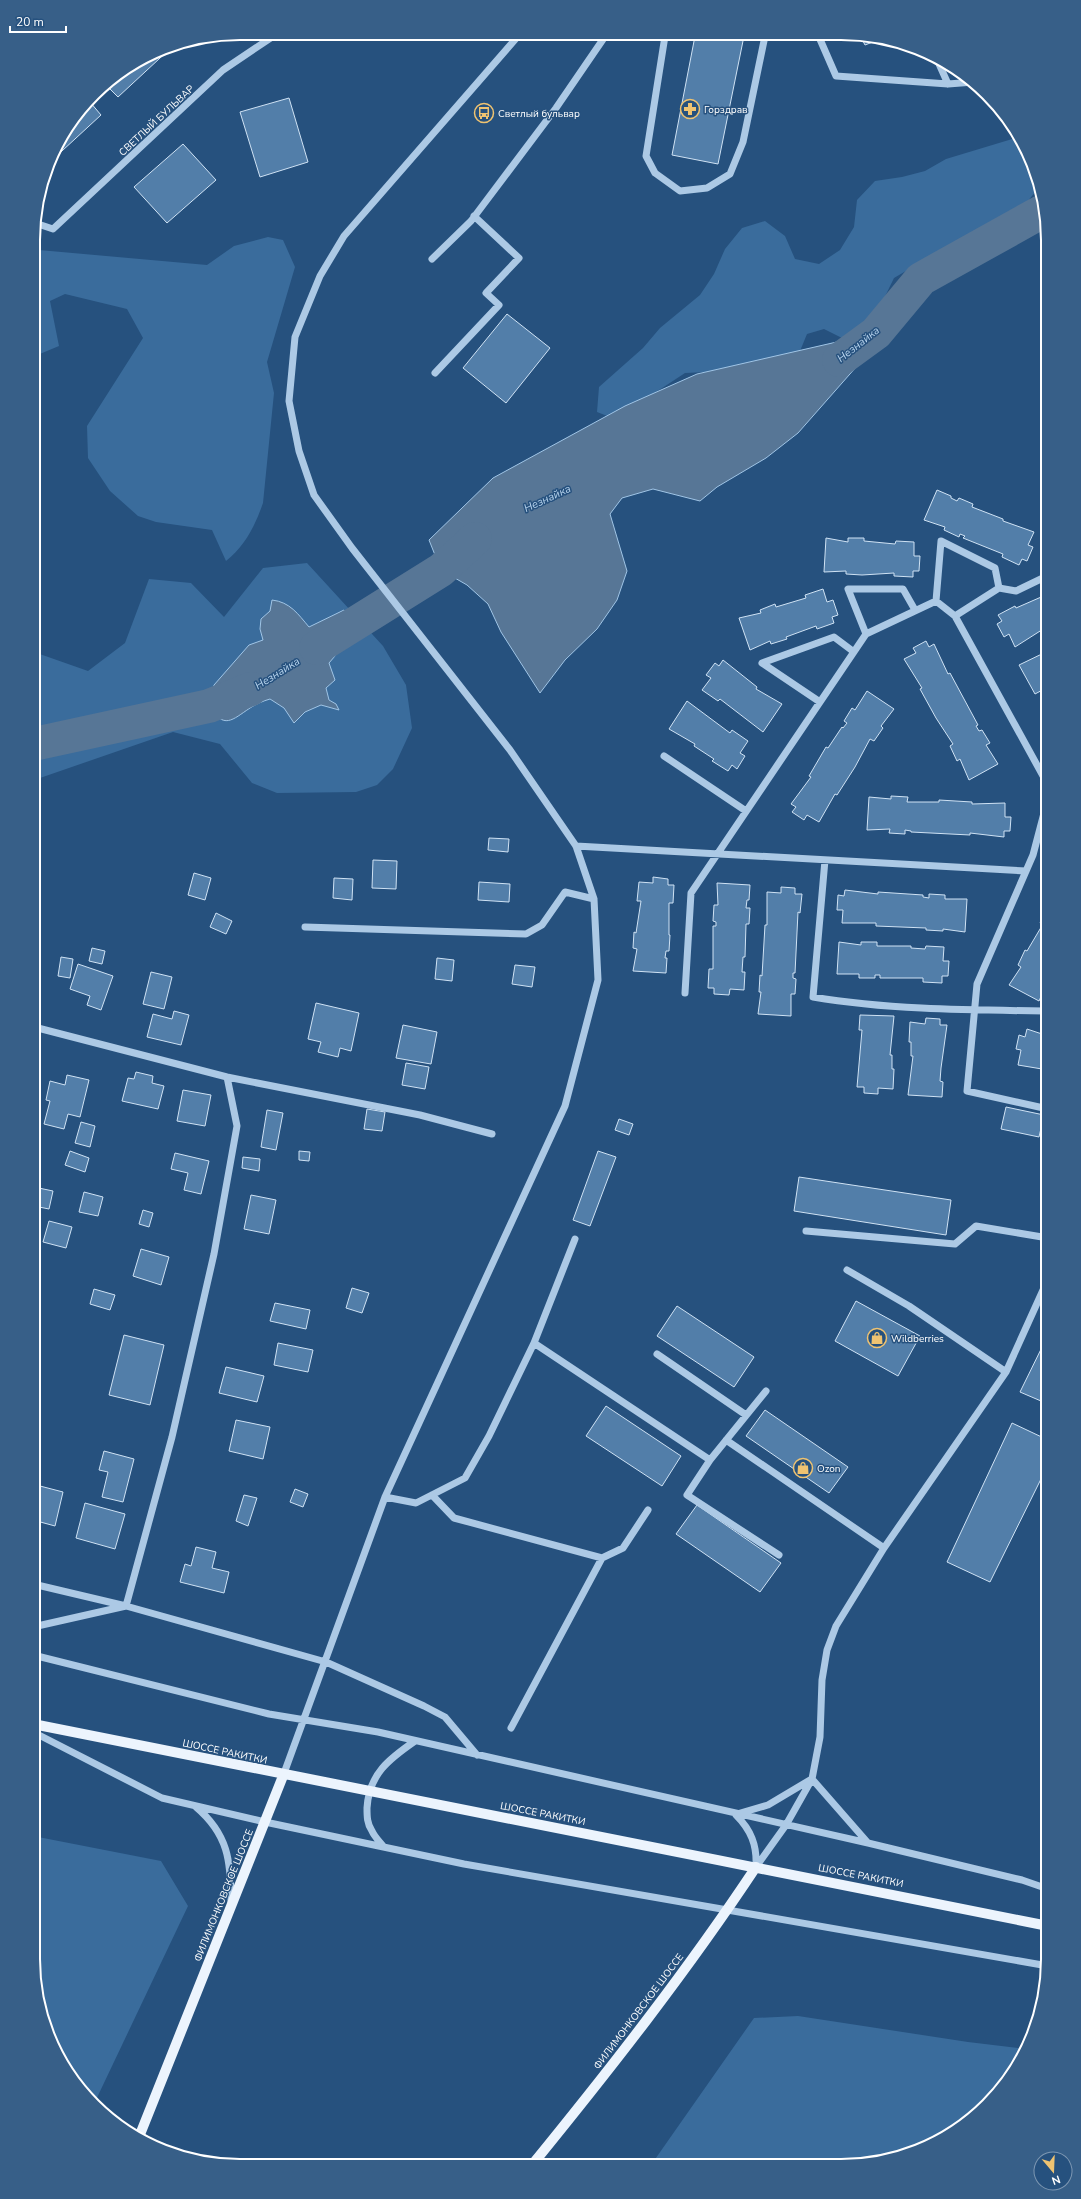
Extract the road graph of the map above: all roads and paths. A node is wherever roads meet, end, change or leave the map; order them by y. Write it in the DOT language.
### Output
graph roads {
  1 [pos="268,40"];
  2 [pos="515,40"];
  3 [pos="603,40"];
  4 [pos="664,40"];
  5 [pos="764,40"];
  6 [pos="820,40"];
  7 [pos="940,67"];
  8 [pos="965,83"];
  9 [pos="948,84"];
  10 [pos="474,216"];
  11 [pos="40,224"];
  12 [pos="432,259"];
  13 [pos="435,373"];
  14 [pos="1041,579"];
  15 [pos="999,588"];
  16 [pos="936,601"];
  17 [pos="915,610"];
  18 [pos="955,616"];
  19 [pos="866,634"];
  20 [pos="854,652"];
  21 [pos="820,702"];
  22 [pos="664,756"];
  23 [pos="1041,773"];
  24 [pos="746,811"];
  25 [pos="1041,825"];
  26 [pos="576,846"];
  27 [pos="718,854"];
  28 [pos="825,860"];
  29 [pos="1026,871"];
  30 [pos="594,899"];
  31 [pos="305,927"];
  32 [pos="685,993"];
  33 [pos="975,1010"];
  34 [pos="1041,1011"];
  35 [pos="40,1029"];
  36 [pos="227,1077"];
  37 [pos="1041,1107"];
  38 [pos="492,1134"];
  39 [pos="806,1231"];
  40 [pos="1041,1237"];
  41 [pos="575,1239"];
  42 [pos="847,1270"];
  43 [pos="1041,1294"];
  44 [pos="534,1343"];
  45 [pos="657,1354"];
  46 [pos="1006,1372"];
  47 [pos="766,1391"];
  48 [pos="746,1415"];
  49 [pos="726,1440"];
  50 [pos="710,1460"];
  51 [pos="432,1495"];
  52 [pos="385,1497"];
  53 [pos="648,1510"];
  54 [pos="884,1548"];
  55 [pos="779,1555"];
  56 [pos="602,1558"];
  57 [pos="40,1586"];
  58 [pos="126,1606"];
  59 [pos="40,1625"];
  60 [pos="40,1657"];
  61 [pos="326,1662"];
  62 [pos="304,1720"];
  63 [pos="40,1725"];
  64 [pos="511,1728"];
  65 [pos="40,1736"];
  66 [pos="415,1741"];
  67 [pos="478,1756"];
  68 [pos="283,1776"];
  69 [pos="812,1779"];
  70 [pos="368,1792"];
  71 [pos="194,1806"];
  72 [pos="735,1814"];
  73 [pos="265,1822"];
  74 [pos="786,1825"];
  75 [pos="868,1843"];
  76 [pos="383,1846"];
  77 [pos="756,1866"];
  78 [pos="1041,1887"];
  79 [pos="231,1905"];
  80 [pos="727,1910"];
  81 [pos="1041,1925"];
  82 [pos="1041,1965"];
  83 [pos="140,2132"];
  84 [pos="537,2159"];
  1 -- 11 [label="street, СВЕТЛЫЙ БУЛЬВАР"];
  2 -- 26 [label="street, ФИЛИМОНКОВСКОЕ ШОССЕ"];
  3 -- 10 [label="street"];
  4 -- 5 [label="street"];
  6 -- 9 [label="street"];
  7 -- 9 [label="street"];
  8 -- 9 [label="street"];
  10 -- 12 [label="street"];
  10 -- 13 [label="street"];
  14 -- 15 [label="street"];
  15 -- 16 [label="street"];
  15 -- 18 [label="street"];
  16 -- 17 [label="street"];
  16 -- 18 [label="street"];
  17 -- 19 [label="street"];
  17 -- 19 [label="street"];
  18 -- 23 [label="street"];
  19 -- 20 [label="street"];
  20 -- 21 [label="street"];
  20 -- 21 [label="street"];
  21 -- 24 [label="street"];
  22 -- 24 [label="street"];
  24 -- 27 [label="street"];
  25 -- 29 [label="street"];
  26 -- 27 [label="street"];
  26 -- 30 [label="street, ФИЛИМОНКОВСКОЕ ШОССЕ"];
  27 -- 28 [label="street"];
  27 -- 32 [label="street"];
  28 -- 29 [label="street"];
  28 -- 33 [label="street"];
  29 -- 33 [label="street"];
  30 -- 31 [label="street"];
  30 -- 52 [label="street, ФИЛИМОНКОВСКОЕ ШОССЕ"];
  33 -- 34 [label="street"];
  33 -- 37 [label="street"];
  35 -- 36 [label="street"];
  36 -- 38 [label="street"];
  36 -- 58 [label="street"];
  39 -- 40 [label="street"];
  41 -- 44 [label="street"];
  42 -- 46 [label="street"];
  43 -- 46 [label="street"];
  44 -- 50 [label="street"];
  44 -- 51 [label="street"];
  45 -- 48 [label="street"];
  46 -- 54 [label="street"];
  47 -- 48 [label="street"];
  48 -- 49 [label="street"];
  49 -- 50 [label="street"];
  49 -- 54 [label="street"];
  50 -- 55 [label="street"];
  51 -- 52 [label="street"];
  51 -- 56 [label="street"];
  52 -- 61 [label="street, ФИЛИМОНКОВСКОЕ ШОССЕ"];
  53 -- 56 [label="street"];
  54 -- 69 [label="street"];
  56 -- 64 [label="street"];
  57 -- 58 [label="street"];
  58 -- 59 [label="street"];
  58 -- 61 [label="street"];
  60 -- 62 [label="street"];
  61 -- 62 [label="street, ФИЛИМОНКОВСКОЕ ШОССЕ"];
  61 -- 67 [label="street"];
  62 -- 66 [label="street"];
  62 -- 68 [label="street, ФИЛИМОНКОВСКОЕ ШОССЕ"];
  63 -- 68 [label="main road, ШОССЕ РАКИТКИ"];
  65 -- 71 [label="street"];
  66 -- 67 [label="street"];
  66 -- 70 [label="street"];
  67 -- 72 [label="street"];
  68 -- 70 [label="main road, ШОССЕ РАКИТКИ"];
  68 -- 73 [label="main road, ФИЛИМОНКОВСКОЕ ШОССЕ"];
  69 -- 72 [label="street"];
  69 -- 74 [label="street"];
  69 -- 75 [label="street"];
  70 -- 76 [label="street"];
  70 -- 77 [label="main road, ШОССЕ РАКИТКИ"];
  71 -- 73 [label="street"];
  71 -- 79 [label="street"];
  72 -- 74 [label="street"];
  72 -- 77 [label="street"];
  73 -- 76 [label="street"];
  73 -- 79 [label="main road, ФИЛИМОНКОВСКОЕ ШОССЕ"];
  74 -- 75 [label="street"];
  74 -- 77 [label="street"];
  75 -- 78 [label="street"];
  76 -- 80 [label="street"];
  77 -- 80 [label="main road, ФИЛИМОНКОВСКОЕ ШОССЕ"];
  77 -- 81 [label="main road, ШОССЕ РАКИТКИ"];
  79 -- 83 [label="main road, ФИЛИМОНКОВСКОЕ ШОССЕ"];
  80 -- 82 [label="street"];
  80 -- 84 [label="main road, ФИЛИМОНКОВСКОЕ ШОССЕ"];
}
